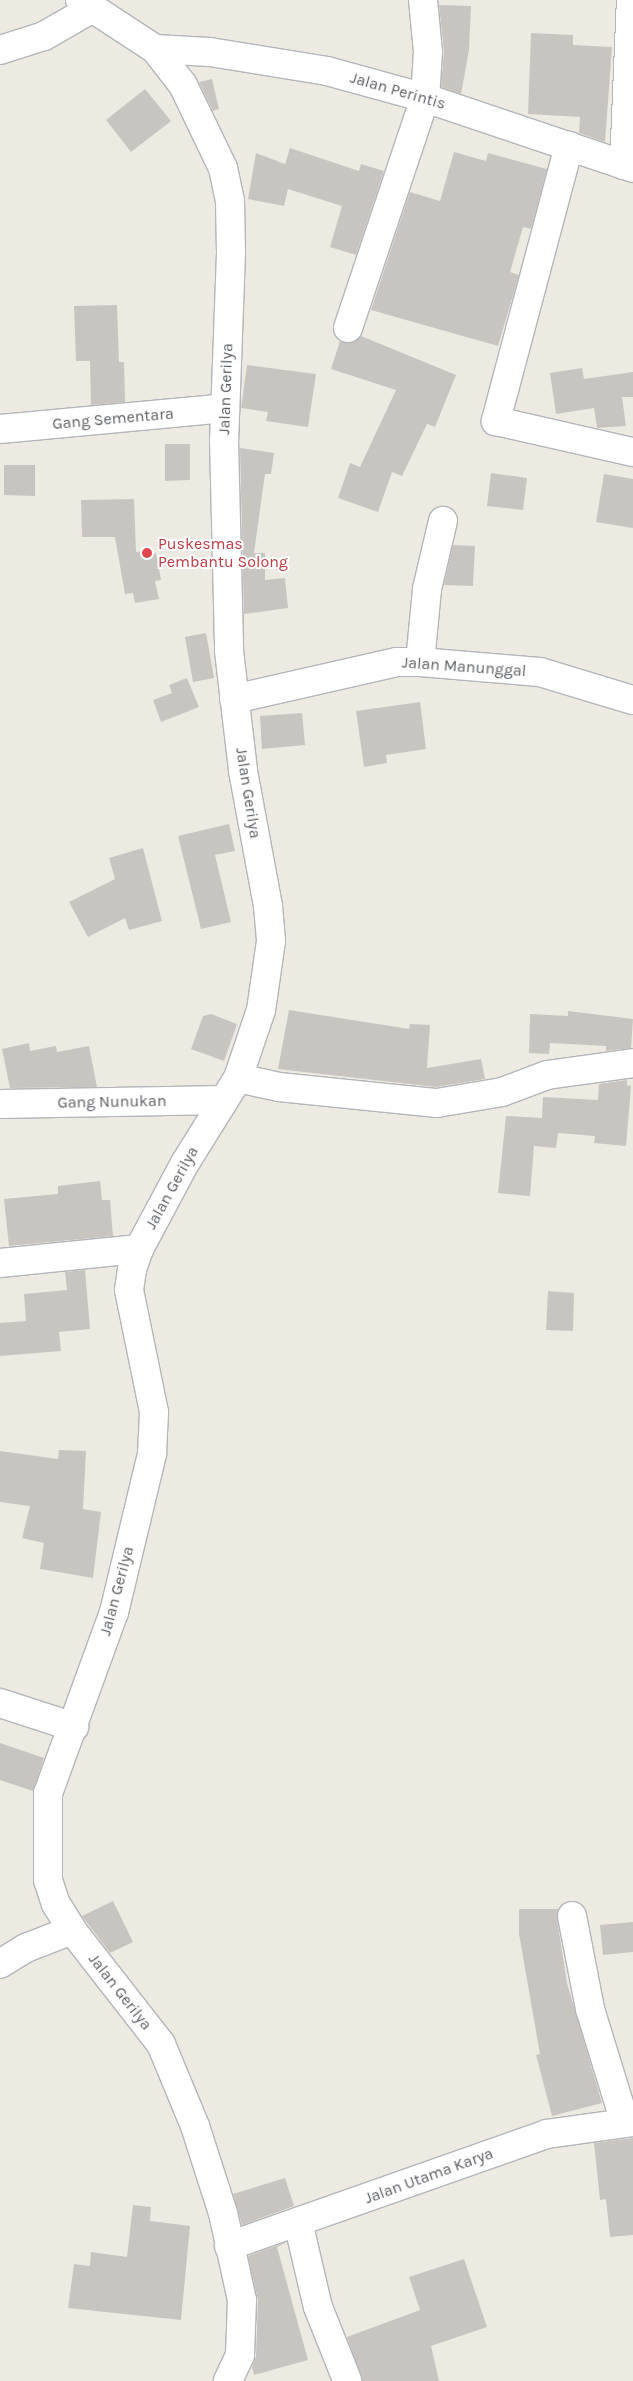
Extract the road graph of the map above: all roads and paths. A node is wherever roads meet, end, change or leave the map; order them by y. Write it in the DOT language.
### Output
graph roads {
  1 [pos="422,0"];
  2 [pos="631,0"];
  3 [pos="86,5"];
  4 [pos="155,49"];
  5 [pos="0,50"];
  6 [pos="425,98"];
  7 [pos="569,146"];
  8 [pos="628,166"];
  9 [pos="348,328"];
  10 [pos="225,408"];
  11 [pos="0,429"];
  12 [pos="633,452"];
  13 [pos="442,521"];
  14 [pos="420,662"];
  15 [pos="234,699"];
  16 [pos="633,700"];
  17 [pos="633,1063"];
  18 [pos="231,1089"];
  19 [pos="0,1104"];
  20 [pos="139,1249"];
  21 [pos="0,1263"];
  22 [pos="0,1704"];
  23 [pos="74,1727"];
  24 [pos="572,1916"];
  25 [pos="72,1930"];
  26 [pos="0,1964"];
  27 [pos="629,2123"];
  28 [pos="298,2222"];
  29 [pos="229,2246"];
  30 [pos="347,2380"];
  31 [pos="228,2381"];
  1 -- 6 [label="street"];
  2 -- 8 [label="street"];
  3 -- 4 [label="street, Jalan Gerilya"];
  3 -- 5 [label="street"];
  4 -- 6 [label="street, Jalan Perintis"];
  4 -- 10 [label="street, Jalan Gerilya"];
  6 -- 7 [label="street, Jalan Perintis"];
  6 -- 9 [label="street"];
  7 -- 8 [label="street, Jalan Perintis"];
  7 -- 12 [label="street"];
  10 -- 11 [label="street, Gang Sementara"];
  10 -- 15 [label="street, Jalan Gerilya"];
  13 -- 14 [label="street"];
  14 -- 15 [label="street, Jalan Manunggal"];
  14 -- 16 [label="street, Jalan Manunggal"];
  15 -- 18 [label="street, Jalan Gerilya"];
  17 -- 18 [label="street, Gang Nunukan"];
  18 -- 19 [label="street, Gang Nunukan"];
  18 -- 20 [label="street, Jalan Gerilya"];
  20 -- 21 [label="street"];
  20 -- 23 [label="street, Jalan Gerilya"];
  22 -- 23 [label="street"];
  23 -- 25 [label="street, Jalan Gerilya"];
  24 -- 27 [label="street"];
  25 -- 26 [label="street"];
  25 -- 29 [label="street, Jalan Gerilya"];
  27 -- 28 [label="street, Jalan Utama Karya"];
  28 -- 29 [label="street, Jalan Utama Karya"];
  28 -- 30 [label="street"];
  29 -- 31 [label="street, Jalan Gerilya"];
}
